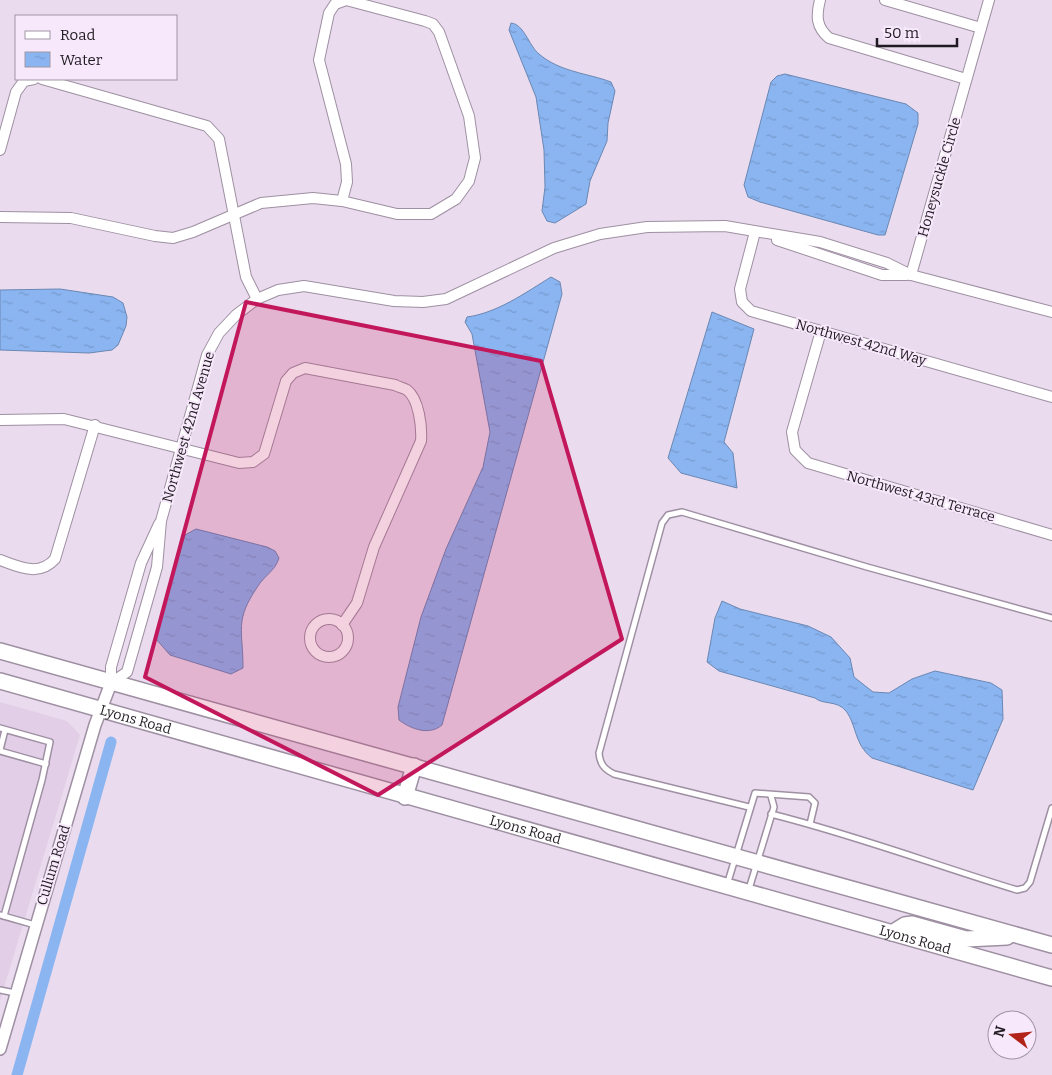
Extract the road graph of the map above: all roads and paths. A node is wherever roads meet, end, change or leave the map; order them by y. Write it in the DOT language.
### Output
graph roads {
  1 [pos="346,0"];
  2 [pos="820,0"];
  3 [pos="885,0"];
  4 [pos="989,0"];
  5 [pos="981,28"];
  6 [pos="966,78"];
  7 [pos="29,80"];
  8 [pos="46,80"];
  9 [pos="0,150"];
  10 [pos="342,201"];
  11 [pos="233,214"];
  12 [pos="0,217"];
  13 [pos="755,232"];
  14 [pos="835,247"];
  15 [pos="832,259"];
  16 [pos="911,275"];
  17 [pos="256,299"];
  18 [pos="1052,312"];
  19 [pos="821,331"];
  20 [pos="1052,397"];
  21 [pos="0,420"];
  22 [pos="95,425"];
  23 [pos="181,448"];
  24 [pos="161,521"];
  25 [pos="1052,535"];
  26 [pos="0,560"];
  27 [pos="141,563"];
  28 [pos="157,567"];
  29 [pos="1052,618"];
  30 [pos="342,625"];
  31 [pos="0,651"];
  32 [pos="0,681"];
  33 [pos="112,682"];
  34 [pos="100,709"];
  35 [pos="3,729"];
  36 [pos="0,751"];
  37 [pos="46,764"];
  38 [pos="414,766"];
  39 [pos="406,796"];
  40 [pos="771,796"];
  41 [pos="749,807"];
  42 [pos="1052,808"];
  43 [pos="771,814"];
  44 [pos="810,824"];
  45 [pos="736,858"];
  46 [pos="756,863"];
  47 [pos="727,886"];
  48 [pos="748,892"];
  49 [pos="2,916"];
  50 [pos="34,924"];
  51 [pos="892,933"];
  52 [pos="1021,936"];
  53 [pos="1052,945"];
  54 [pos="1052,978"];
  55 [pos="0,990"];
  56 [pos="15,994"];
  57 [pos="0,1049"];
  1 -- 10 [label="street"];
  1 -- 10 [label="street"];
  2 -- 6 [label="street"];
  3 -- 5 [label="street"];
  4 -- 5 [label="street, Honeysuckle Circle"];
  5 -- 6 [label="street, Honeysuckle Circle"];
  6 -- 16 [label="street, Honeysuckle Circle"];
  7 -- 9 [label="street"];
  8 -- 11 [label="street"];
  10 -- 11 [label="street"];
  11 -- 12 [label="street"];
  11 -- 17 [label="street"];
  13 -- 14 [label="street, Northwest 42nd Avenue"];
  13 -- 15 [label="street, Northwest 42nd Avenue"];
  13 -- 17 [label="street, Northwest 42nd Avenue"];
  13 -- 19 [label="street, Northwest 42nd Way"];
  14 -- 15 [label="lane"];
  14 -- 16 [label="street, Northwest 42nd Avenue"];
  15 -- 16 [label="street, Northwest 42nd Avenue"];
  16 -- 18 [label="street, Northwest 42nd Avenue"];
  17 -- 23 [label="street, Northwest 42nd Avenue"];
  19 -- 20 [label="street, Northwest 42nd Way"];
  19 -- 25 [label="street, Northwest 43rd Terrace"];
  21 -- 22 [label="street"];
  22 -- 23 [label="street"];
  22 -- 26 [label="street"];
  23 -- 24 [label="street, Northwest 42nd Avenue"];
  23 -- 30 [label="street"];
  24 -- 27 [label="street, Northwest 42nd Avenue"];
  24 -- 28 [label="street, Northwest 42nd Avenue"];
  27 -- 28 [label="lane"];
  27 -- 33 [label="street, Northwest 42nd Avenue"];
  28 -- 33 [label="street, Northwest 42nd Avenue"];
  29 -- 41 [label="lane"];
  31 -- 33 [label="main road"];
  32 -- 34 [label="main road, Lyons Road"];
  33 -- 34 [label="street, Cullum Road"];
  33 -- 38 [label="main road"];
  34 -- 39 [label="main road, Lyons Road"];
  34 -- 50 [label="street, Cullum Road"];
  35 -- 36 [label="lane"];
  35 -- 37 [label="lane"];
  36 -- 37 [label="lane"];
  37 -- 49 [label="lane"];
  38 -- 39 [label="main road"];
  38 -- 45 [label="main road"];
  39 -- 47 [label="main road, Lyons Road"];
  40 -- 41 [label="lane"];
  40 -- 43 [label="lane"];
  40 -- 44 [label="lane"];
  41 -- 45 [label="lane"];
  42 -- 44 [label="lane"];
  43 -- 44 [label="lane"];
  43 -- 46 [label="lane"];
  45 -- 46 [label="main road"];
  45 -- 47 [label="lane"];
  46 -- 48 [label="lane"];
  46 -- 52 [label="main road"];
  47 -- 48 [label="main road, Lyons Road"];
  48 -- 51 [label="main road, Lyons Road"];
  49 -- 50 [label="lane"];
  50 -- 56 [label="street, Cullum Road"];
  51 -- 52 [label="main road"];
  51 -- 54 [label="main road, Lyons Road"];
  52 -- 53 [label="main road"];
  55 -- 56 [label="lane"];
  56 -- 57 [label="street, Cullum Road"];
}
